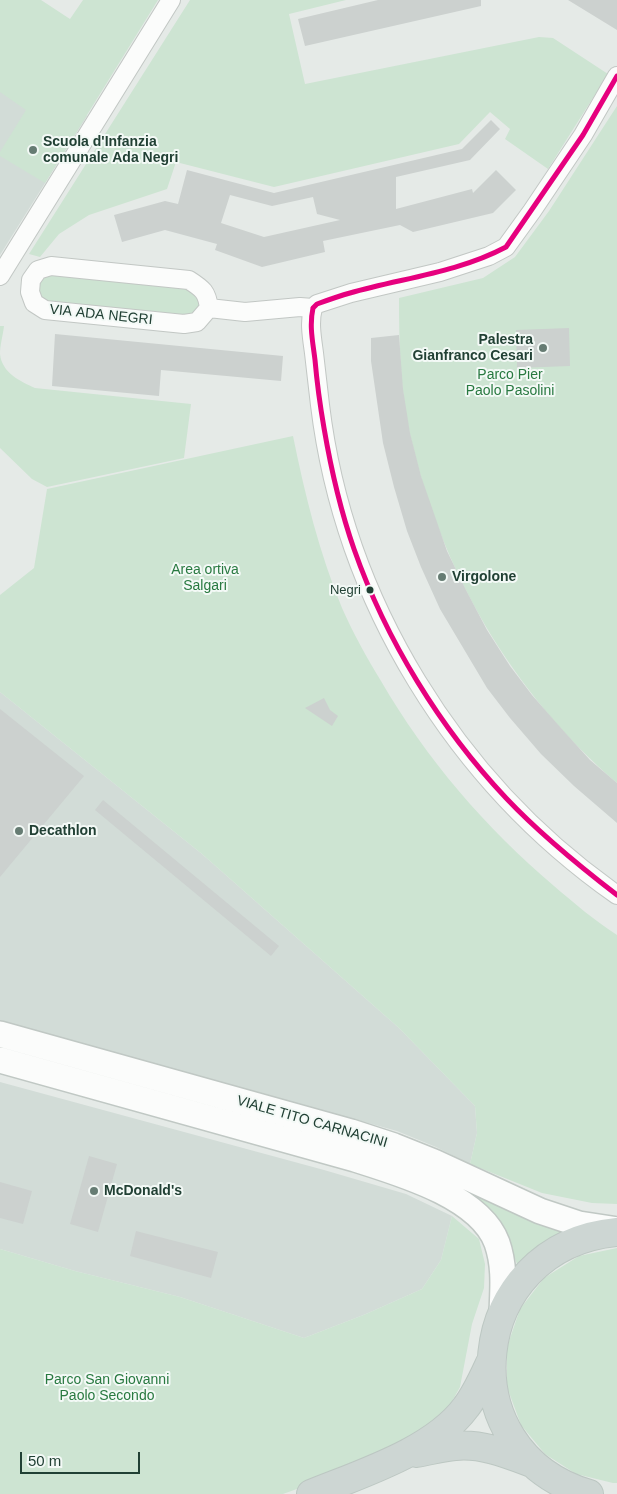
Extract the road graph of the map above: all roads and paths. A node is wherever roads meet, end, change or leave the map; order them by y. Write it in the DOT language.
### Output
graph roads {
  1 [pos="171,0"];
  2 [pos="617,76"];
  3 [pos="0,276"];
  4 [pos="209,308"];
  5 [pos="314,308"];
  6 [pos="617,896"];
  7 [pos="0,1034"];
  8 [pos="0,1060"];
  9 [pos="617,1231"];
  10 [pos="502,1312"];
  11 [pos="490,1363"];
  12 [pos="407,1454"];
  13 [pos="534,1464"];
  14 [pos="311,1494"];
  15 [pos="589,1494"];
  1 -- 3 [label="street"];
  2 -- 5 [label="street"];
  4 -- 4 [label="street, VIA ADA NEGRI"];
  4 -- 5 [label="street"];
  5 -- 6 [label="street"];
  7 -- 9 [label="main road, VIALE TITO CARNACINI"];
  8 -- 10 [label="main road, VIALE TITO CARNACINI"];
  9 -- 10 [label="main road"];
  10 -- 11 [label="main road"];
  11 -- 12 [label="main road"];
  11 -- 13 [label="main road"];
  12 -- 13 [label="main road"];
  12 -- 14 [label="main road"];
  13 -- 15 [label="main road"];
}
